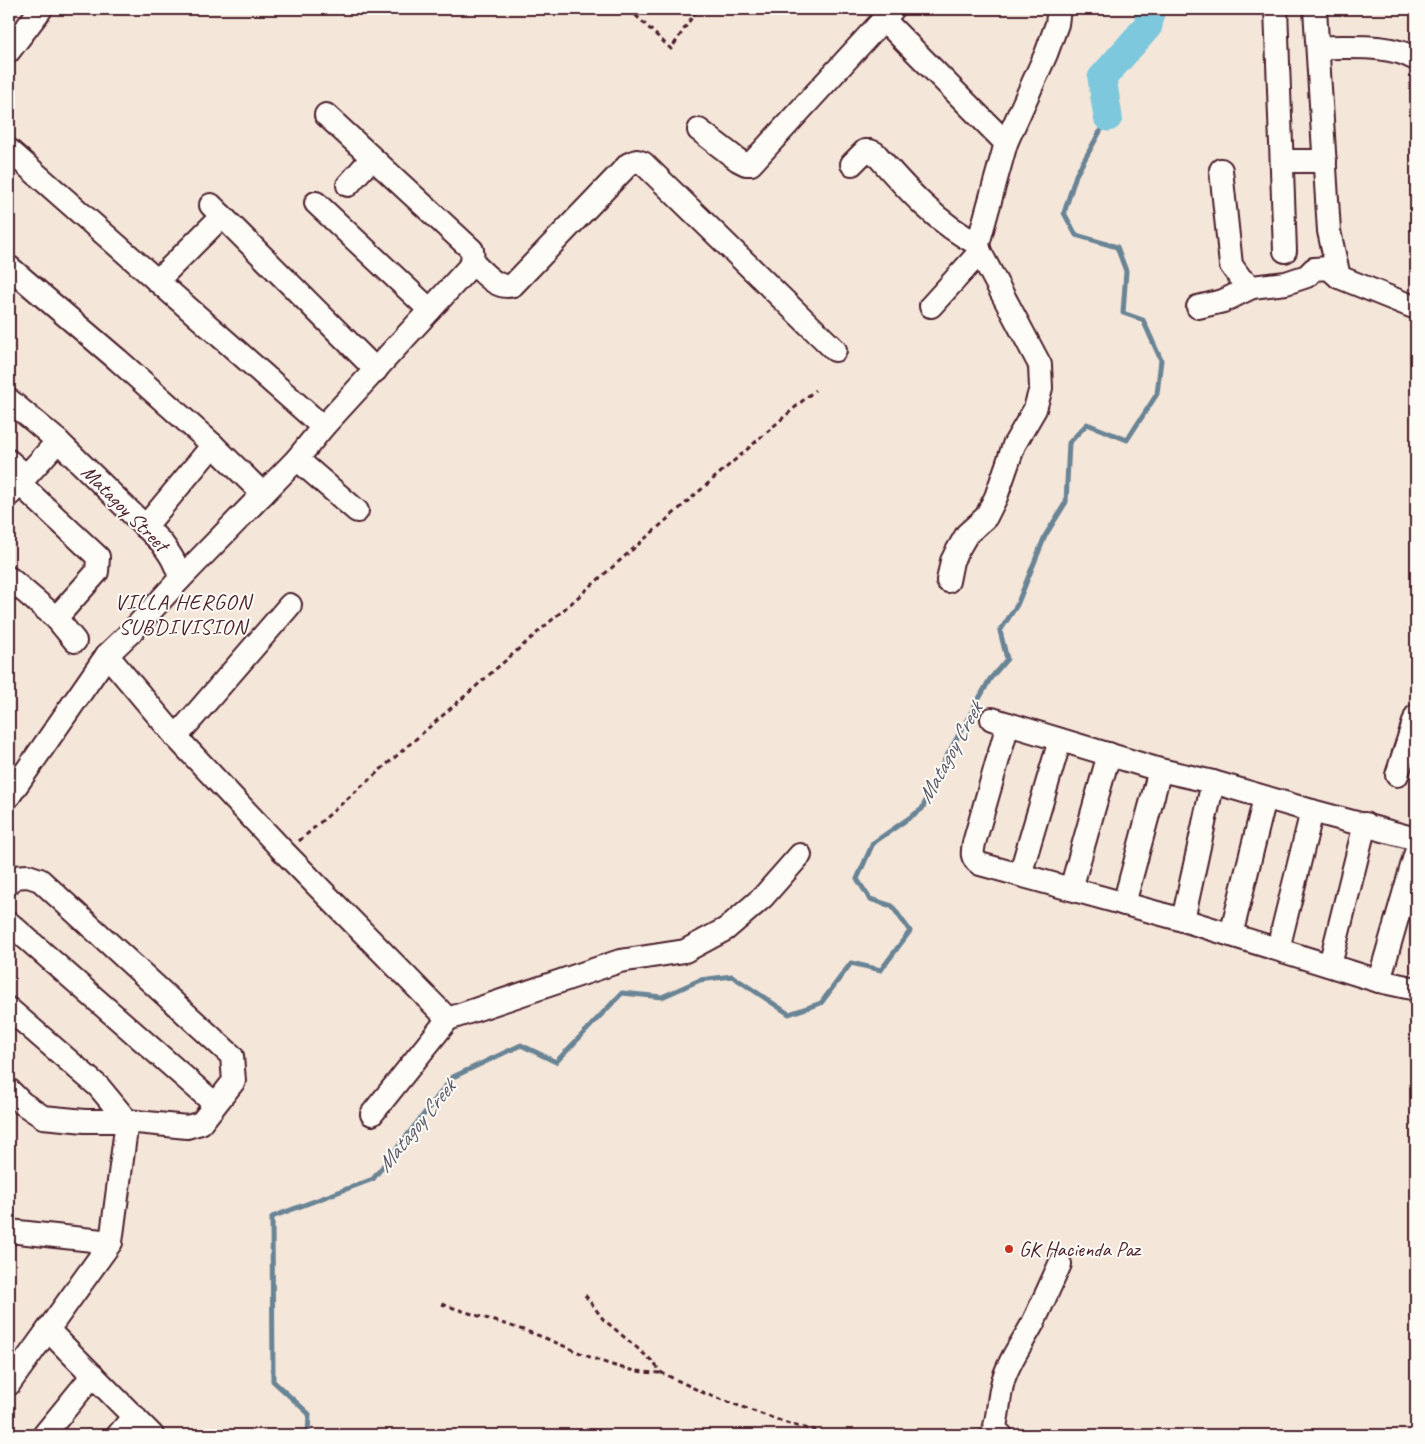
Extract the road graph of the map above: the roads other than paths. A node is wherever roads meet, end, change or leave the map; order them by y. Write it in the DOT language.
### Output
graph roads {
  1 [pos="41,9"];
  2 [pos="1059,9"];
  3 [pos="1276,9"];
  4 [pos="1315,9"];
  5 [pos="888,14"];
  6 [pos="1318,47"];
  7 [pos="9,52"];
  8 [pos="1416,60"];
  9 [pos="326,115"];
  10 [pos="699,130"];
  11 [pos="1006,143"];
  12 [pos="9,150"];
  13 [pos="371,159"];
  14 [pos="1282,161"];
  15 [pos="1325,161"];
  16 [pos="852,164"];
  17 [pos="1221,170"];
  18 [pos="348,185"];
  19 [pos="316,203"];
  20 [pos="979,248"];
  21 [pos="1285,251"];
  22 [pos="473,264"];
  23 [pos="9,267"];
  24 [pos="1339,277"];
  25 [pos="158,281"];
  26 [pos="1252,286"];
  27 [pos="931,306"];
  28 [pos="1198,307"];
  29 [pos="1416,308"];
  30 [pos="430,310"];
  31 [pos="835,350"];
  32 [pos="376,370"];
  33 [pos="9,400"];
  34 [pos="323,427"];
  35 [pos="58,441"];
  36 [pos="213,445"];
  37 [pos="297,460"];
  38 [pos="9,461"];
  39 [pos="18,485"];
  40 [pos="263,494"];
  41 [pos="357,511"];
  42 [pos="146,527"];
  43 [pos="9,578"];
  44 [pos="180,579"];
  45 [pos="948,581"];
  46 [pos="290,605"];
  47 [pos="56,618"];
  48 [pos="75,640"];
  49 [pos="106,655"];
  50 [pos="1416,716"];
  51 [pos="176,737"];
  52 [pos="1060,740"];
  53 [pos="1109,754"];
  54 [pos="1160,770"];
  55 [pos="1397,775"];
  56 [pos="1213,782"];
  57 [pos="11,786"];
  58 [pos="1265,798"];
  59 [pos="1312,811"];
  60 [pos="1365,824"];
  61 [pos="1416,839"];
  62 [pos="1416,852"];
  63 [pos="800,855"];
  64 [pos="1020,875"];
  65 [pos="9,883"];
  66 [pos="1071,889"];
  67 [pos="1124,904"];
  68 [pos="1183,920"];
  69 [pos="9,923"];
  70 [pos="1231,935"];
  71 [pos="1278,950"];
  72 [pos="1330,965"];
  73 [pos="1379,981"];
  74 [pos="1416,989"];
  75 [pos="9,1009"];
  76 [pos="448,1019"];
  77 [pos="9,1090"];
  78 [pos="216,1104"];
  79 [pos="372,1114"];
  80 [pos="127,1121"];
  81 [pos="9,1231"];
  82 [pos="111,1242"];
  83 [pos="1060,1264"];
  84 [pos="48,1330"];
  85 [pos="93,1375"];
  86 [pos="9,1384"];
  87 [pos="134,1416"];
  88 [pos="44,1435"];
  89 [pos="118,1435"];
  90 [pos="152,1435"];
  91 [pos="1001,1435"];
  1 -- 7 [label="street"];
  2 -- 11 [label="street"];
  3 -- 14 [label="street"];
  4 -- 6 [label="street"];
  5 -- 10 [label="street"];
  5 -- 11 [label="street"];
  6 -- 8 [label="street"];
  6 -- 15 [label="street"];
  9 -- 13 [label="street"];
  11 -- 20 [label="street"];
  12 -- 25 [label="street"];
  13 -- 18 [label="street"];
  13 -- 22 [label="street"];
  14 -- 15 [label="street"];
  14 -- 21 [label="street"];
  15 -- 24 [label="street"];
  16 -- 20 [label="street"];
  17 -- 26 [label="street"];
  19 -- 30 [label="street"];
  20 -- 27 [label="street"];
  20 -- 45 [label="street"];
  22 -- 30 [label="street"];
  22 -- 31 [label="street"];
  23 -- 36 [label="street"];
  24 -- 26 [label="street"];
  24 -- 29 [label="street"];
  25 -- 32 [label="street"];
  25 -- 34 [label="street"];
  26 -- 28 [label="street"];
  30 -- 32 [label="street"];
  32 -- 34 [label="street"];
  33 -- 35 [label="street, Matagoy Street"];
  34 -- 37 [label="street"];
  35 -- 39 [label="street"];
  35 -- 42 [label="street, Matagoy Street"];
  36 -- 40 [label="street"];
  36 -- 42 [label="street"];
  37 -- 40 [label="street"];
  37 -- 41 [label="street"];
  38 -- 39 [label="street"];
  39 -- 47 [label="street"];
  40 -- 44 [label="street"];
  42 -- 44 [label="street, Matagoy Street"];
  43 -- 47 [label="street"];
  44 -- 49 [label="street"];
  46 -- 51 [label="street"];
  47 -- 48 [label="street"];
  49 -- 51 [label="street"];
  49 -- 57 [label="street"];
  50 -- 55 [label="street"];
  51 -- 76 [label="street"];
  52 -- 53 [label="street"];
  52 -- 64 [label="street"];
  52 -- 64 [label="street"];
  53 -- 54 [label="street"];
  53 -- 66 [label="street"];
  54 -- 56 [label="street"];
  54 -- 67 [label="street"];
  56 -- 58 [label="street"];
  56 -- 68 [label="street"];
  58 -- 59 [label="street"];
  58 -- 70 [label="street"];
  59 -- 60 [label="street"];
  59 -- 71 [label="street"];
  60 -- 61 [label="street"];
  60 -- 72 [label="street"];
  62 -- 73 [label="street"];
  63 -- 76 [label="street"];
  64 -- 66 [label="street"];
  65 -- 78 [label="street"];
  66 -- 67 [label="street"];
  67 -- 68 [label="street"];
  68 -- 70 [label="street"];
  69 -- 78 [label="street"];
  70 -- 71 [label="street"];
  71 -- 72 [label="street"];
  72 -- 73 [label="street"];
  73 -- 74 [label="street"];
  75 -- 80 [label="street"];
  76 -- 79 [label="street"];
  77 -- 80 [label="street"];
  78 -- 80 [label="street"];
  80 -- 82 [label="street"];
  81 -- 82 [label="street"];
  82 -- 84 [label="street"];
  83 -- 91 [label="street"];
  84 -- 85 [label="street"];
  84 -- 86 [label="street"];
  85 -- 87 [label="street"];
  85 -- 88 [label="street"];
  87 -- 89 [label="street"];
  87 -- 90 [label="street"];
}
